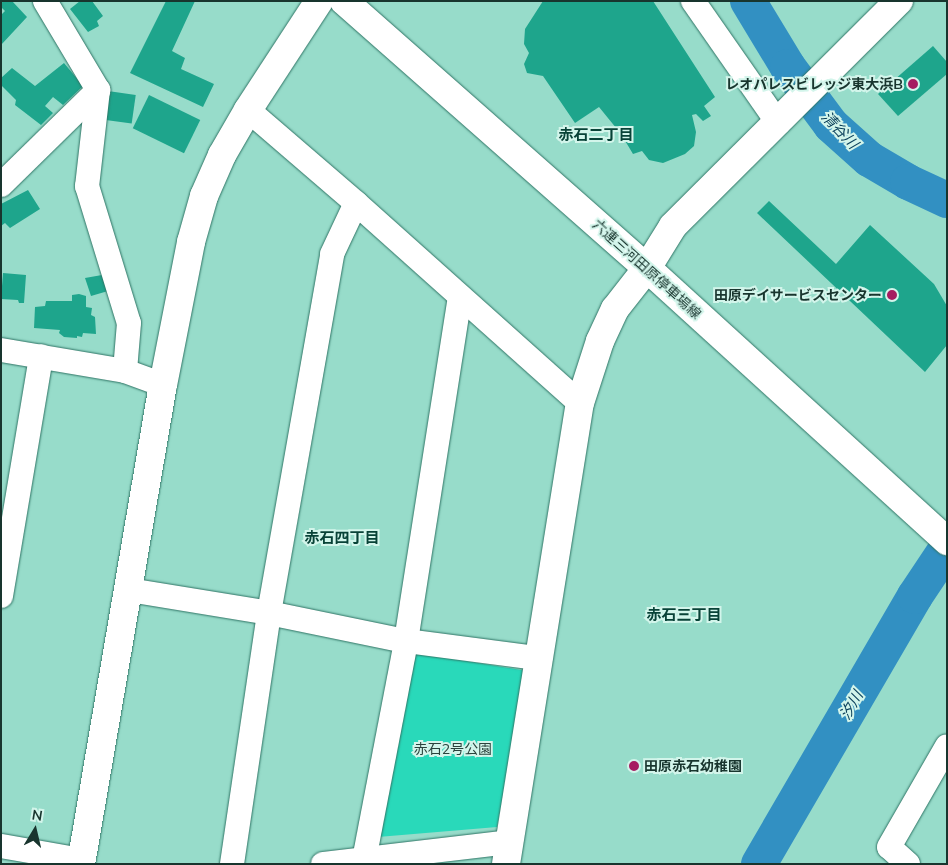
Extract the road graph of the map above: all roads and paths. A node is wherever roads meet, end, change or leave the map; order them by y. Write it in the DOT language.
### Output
graph roads {
  1 [pos="319,1"];
  2 [pos="344,1"];
  3 [pos="693,1"];
  4 [pos="899,1"];
  5 [pos="48,2"];
  6 [pos="98,90"];
  7 [pos="248,110"];
  8 [pos="778,123"];
  9 [pos="1,185"];
  10 [pos="356,203"];
  11 [pos="647,268"];
  12 [pos="460,297"];
  13 [pos="1,350"];
  14 [pos="41,356"];
  15 [pos="125,371"];
  16 [pos="162,385"];
  17 [pos="580,403"];
  18 [pos="947,541"];
  19 [pos="129,590"];
  20 [pos="1,596"];
  21 [pos="269,613"];
  22 [pos="406,641"];
  23 [pos="538,658"];
  24 [pos="947,746"];
  25 [pos="1,846"];
  26 [pos="508,853"];
  27 [pos="364,860"];
  28 [pos="81,862"];
  29 [pos="232,864"];
  30 [pos="323,864"];
  31 [pos="908,864"];
  1 -- 7 [label="street"];
  2 -- 11 [label="street, 六連三河田原停車場線"];
  3 -- 8 [label="street"];
  4 -- 8 [label="street"];
  5 -- 6 [label="street"];
  6 -- 9 [label="street"];
  6 -- 15 [label="street"];
  7 -- 10 [label="street"];
  7 -- 16 [label="street"];
  8 -- 11 [label="street"];
  10 -- 12 [label="street"];
  10 -- 21 [label="street"];
  11 -- 17 [label="street"];
  11 -- 18 [label="street, 六連三河田原停車場線"];
  12 -- 17 [label="street"];
  12 -- 22 [label="street"];
  13 -- 14 [label="street"];
  14 -- 15 [label="street"];
  14 -- 20 [label="street"];
  15 -- 16 [label="street"];
  16 -- 19 [label="street"];
  17 -- 23 [label="street"];
  19 -- 21 [label="street"];
  19 -- 28 [label="street"];
  21 -- 22 [label="street"];
  21 -- 29 [label="street"];
  22 -- 23 [label="street"];
  22 -- 27 [label="street"];
  23 -- 26 [label="street"];
  24 -- 31 [label="street"];
  25 -- 28 [label="street"];
  26 -- 27 [label="street"];
  27 -- 30 [label="street"];
}
